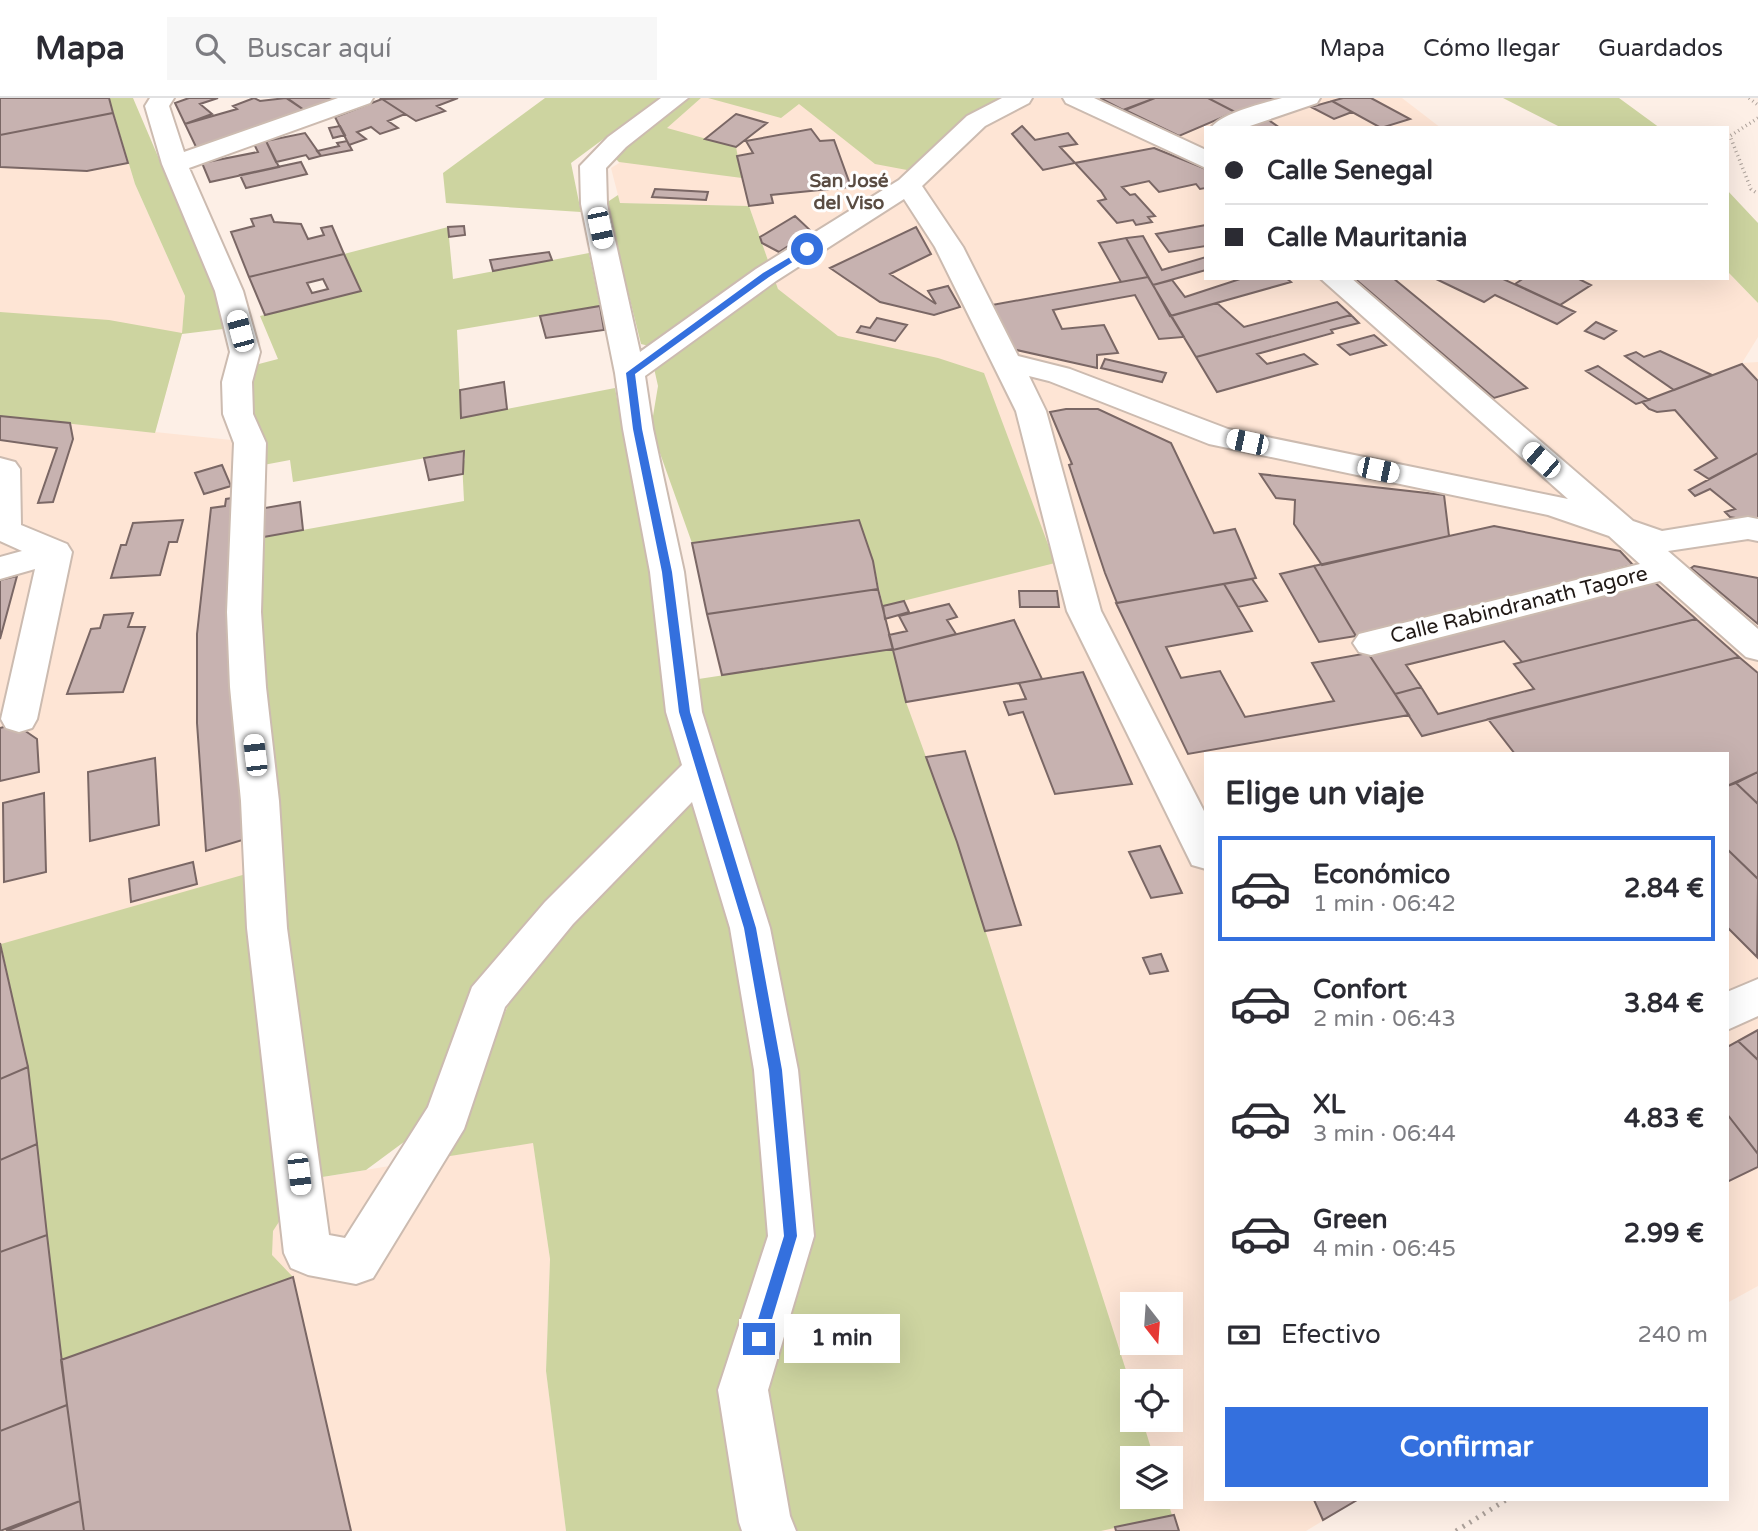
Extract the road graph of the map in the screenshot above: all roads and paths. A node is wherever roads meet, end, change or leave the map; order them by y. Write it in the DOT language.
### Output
graph roads {
  1 [pos="162,98"];
  2 [pos="361,98"];
  3 [pos="676,98"];
  4 [pos="1020,98"];
  5 [pos="1075,98"];
  6 [pos="1308,98"];
  7 [pos="1749,98"];
  8 [pos="1758,104"];
  9 [pos="1758,118"];
  10 [pos="1228,126"];
  11 [pos="1204,137"];
  12 [pos="1178,148"];
  13 [pos="1204,159"];
  14 [pos="175,164"];
  15 [pos="908,185"];
  16 [pos="1758,194"];
  17 [pos="1336,280"];
  18 [pos="1006,362"];
  19 [pos="631,373"];
  20 [pos="0,468"];
  21 [pos="1758,530"];
  22 [pos="1621,531"];
  23 [pos="55,552"];
  24 [pos="0,568"];
  25 [pos="1667,568"];
  26 [pos="1371,643"];
  27 [pos="1758,648"];
  28 [pos="19,719"];
  29 [pos="700,770"];
  30 [pos="1204,850"];
  31 [pos="1758,996"];
  32 [pos="1729,1011"];
  33 [pos="1504,1501"];
  34 [pos="769,1531"];
  35 [pos="1455,1531"];
  1 -- 14 [label="street"];
  2 -- 14 [label="street"];
  3 -- 19 [label="street"];
  4 -- 15 [label="street"];
  5 -- 12 [label="street"];
  6 -- 10 [label="street"];
  7 -- 8 [label="path"];
  9 -- 16 [label="path"];
  11 -- 12 [label="street"];
  12 -- 13 [label="street"];
  14 -- 29 [label="street"];
  15 -- 18 [label="street"];
  15 -- 19 [label="street"];
  17 -- 22 [label="street"];
  18 -- 22 [label="street"];
  18 -- 30 [label="street"];
  19 -- 29 [label="street"];
  20 -- 23 [label="street"];
  21 -- 22 [label="street"];
  22 -- 25 [label="street"];
  23 -- 24 [label="street"];
  23 -- 28 [label="street"];
  25 -- 26 [label="street, Calle Rabindranath Tagore"];
  25 -- 27 [label="street"];
  29 -- 34 [label="street"];
  31 -- 32 [label="street"];
  33 -- 35 [label="path"];
}
